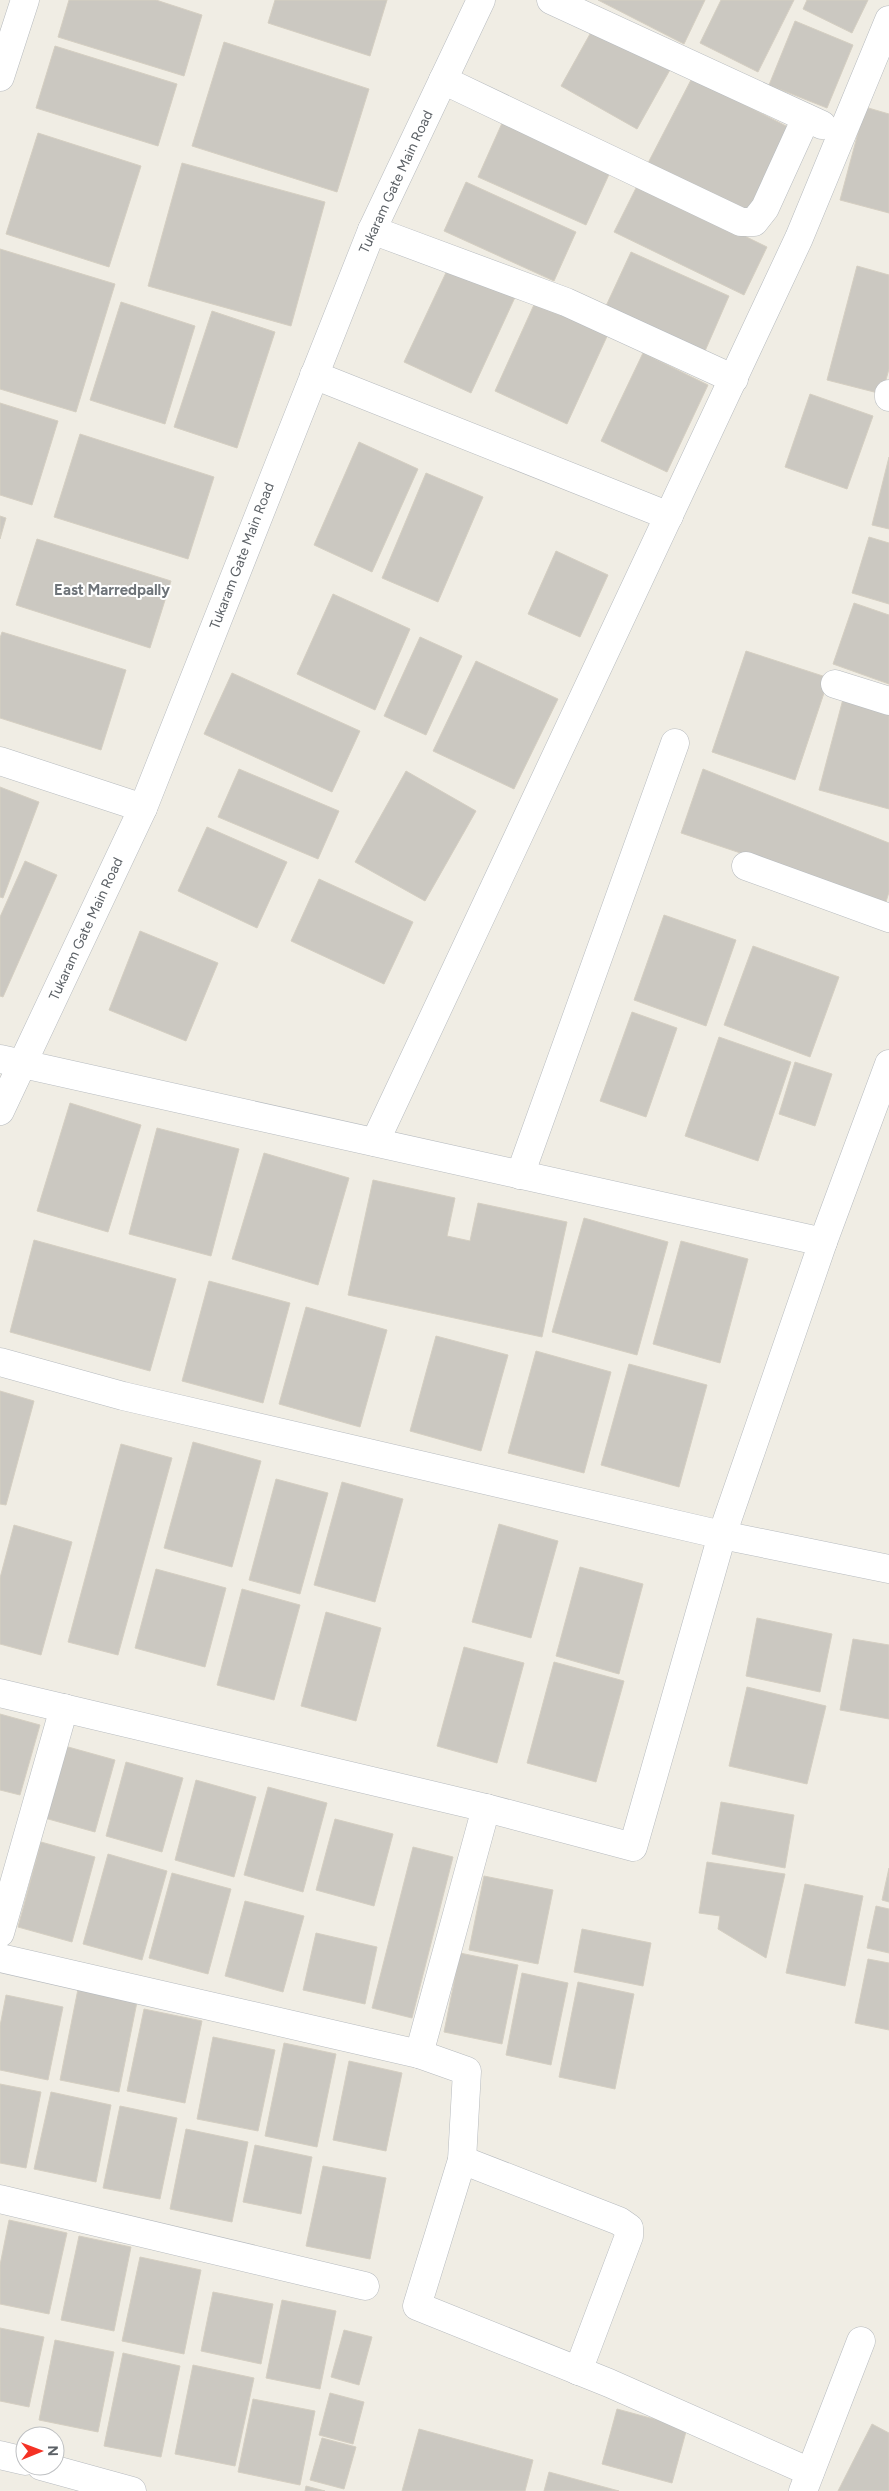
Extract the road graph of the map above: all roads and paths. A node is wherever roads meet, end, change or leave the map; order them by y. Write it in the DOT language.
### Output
graph roads {
  1 [pos="25,0"];
  2 [pos="481,0"];
  3 [pos="552,0"];
  4 [pos="889,20"];
  5 [pos="0,77"];
  6 [pos="443,80"];
  7 [pos="806,118"];
  8 [pos="841,134"];
  9 [pos="372,230"];
  10 [pos="314,375"];
  11 [pos="734,379"];
  12 [pos="669,516"];
  13 [pos="835,684"];
  14 [pos="889,701"];
  15 [pos="675,744"];
  16 [pos="0,761"];
  17 [pos="143,808"];
  18 [pos="746,866"];
  19 [pos="889,918"];
  20 [pos="11,1062"];
  21 [pos="889,1064"];
  22 [pos="0,1111"];
  23 [pos="375,1142"];
  24 [pos="520,1175"];
  25 [pos="823,1242"];
  26 [pos="0,1362"];
  27 [pos="722,1535"];
  28 [pos="889,1569"];
  29 [pos="0,1693"];
  30 [pos="64,1708"];
  31 [pos="486,1808"];
  32 [pos="0,1932"];
  33 [pos="0,1958"];
  34 [pos="419,2054"];
  35 [pos="462,2160"];
  36 [pos="0,2199"];
  37 [pos="365,2286"];
  38 [pos="861,2341"];
  39 [pos="578,2371"];
  40 [pos="0,2454"];
  41 [pos="15,2459"];
  42 [pos="65,2473"];
  43 [pos="806,2482"];
  44 [pos="132,2491"];
  1 -- 5 [label="street"];
  2 -- 6 [label="street, Tukaram Gate Main Road"];
  3 -- 7 [label="street"];
  4 -- 8 [label="street"];
  6 -- 7 [label="street"];
  6 -- 9 [label="street, Tukaram Gate Main Road"];
  7 -- 8 [label="street"];
  8 -- 11 [label="street"];
  9 -- 10 [label="street, Tukaram Gate Main Road"];
  9 -- 11 [label="street"];
  10 -- 12 [label="street"];
  10 -- 17 [label="street, Tukaram Gate Main Road"];
  11 -- 12 [label="street"];
  12 -- 23 [label="street"];
  13 -- 14 [label="street"];
  15 -- 24 [label="street"];
  16 -- 17 [label="street"];
  17 -- 20 [label="street, Tukaram Gate Main Road"];
  18 -- 19 [label="street"];
  20 -- 22 [label="street, Tukaram Gate Main Road"];
  20 -- 23 [label="street"];
  21 -- 25 [label="street"];
  23 -- 24 [label="street"];
  24 -- 25 [label="street"];
  25 -- 27 [label="street"];
  26 -- 27 [label="street"];
  27 -- 28 [label="street"];
  27 -- 31 [label="street"];
  29 -- 30 [label="street"];
  30 -- 31 [label="street"];
  30 -- 32 [label="street"];
  31 -- 34 [label="street"];
  33 -- 34 [label="street"];
  34 -- 35 [label="street"];
  35 -- 39 [label="street"];
  35 -- 39 [label="street"];
  36 -- 37 [label="street"];
  38 -- 43 [label="street"];
  39 -- 43 [label="street"];
  40 -- 41 [label="street"];
  42 -- 44 [label="street"];
}
